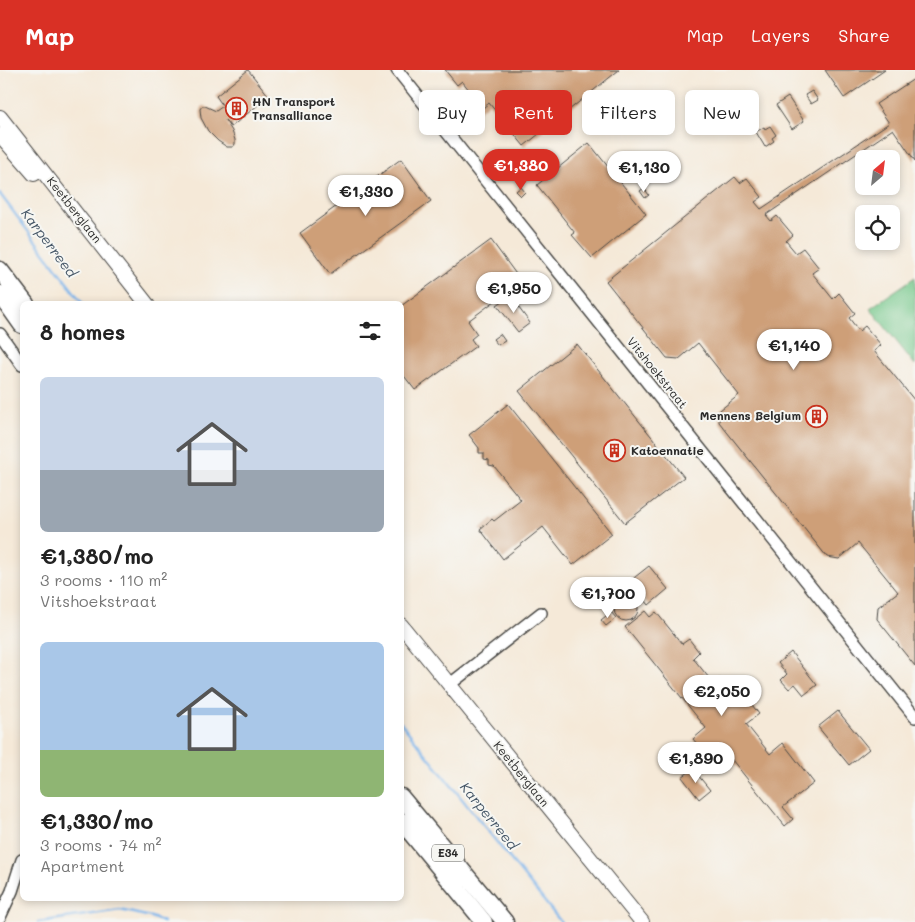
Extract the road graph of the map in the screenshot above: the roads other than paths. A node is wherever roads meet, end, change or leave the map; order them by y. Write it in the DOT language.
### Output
graph roads {
  1 [pos="396,70"];
  2 [pos="0,117"];
  3 [pos="0,135"];
  4 [pos="0,270"];
  5 [pos="0,294"];
  6 [pos="24,301"];
  7 [pos="135,301"];
  8 [pos="145,301"];
  9 [pos="20,322"];
  10 [pos="0,334"];
  11 [pos="20,362"];
  12 [pos="541,613"];
  13 [pos="404,629"];
  14 [pos="404,642"];
  15 [pos="449,685"];
  16 [pos="915,717"];
  17 [pos="404,800"];
  18 [pos="404,825"];
  19 [pos="20,866"];
  20 [pos="0,917"];
  21 [pos="484,922"];
  22 [pos="505,922"];
  23 [pos="631,922"];
  24 [pos="642,922"];
  1 -- 16 [label="street, Vitshoekstraat"];
  2 -- 8 [label="main road, Keetberglaan"];
  3 -- 7 [label="main road, Keetberglaan"];
  4 -- 6 [label="highway"];
  5 -- 9 [label="highway"];
  10 -- 11 [label="street"];
  12 -- 15 [label="street"];
  13 -- 15 [label="main road, Keetberglaan"];
  14 -- 23 [label="main road, Keetberglaan"];
  15 -- 24 [label="main road, Keetberglaan"];
  17 -- 22 [label="highway, E34"];
  18 -- 21 [label="highway, E34"];
  19 -- 20 [label="street"];
}
